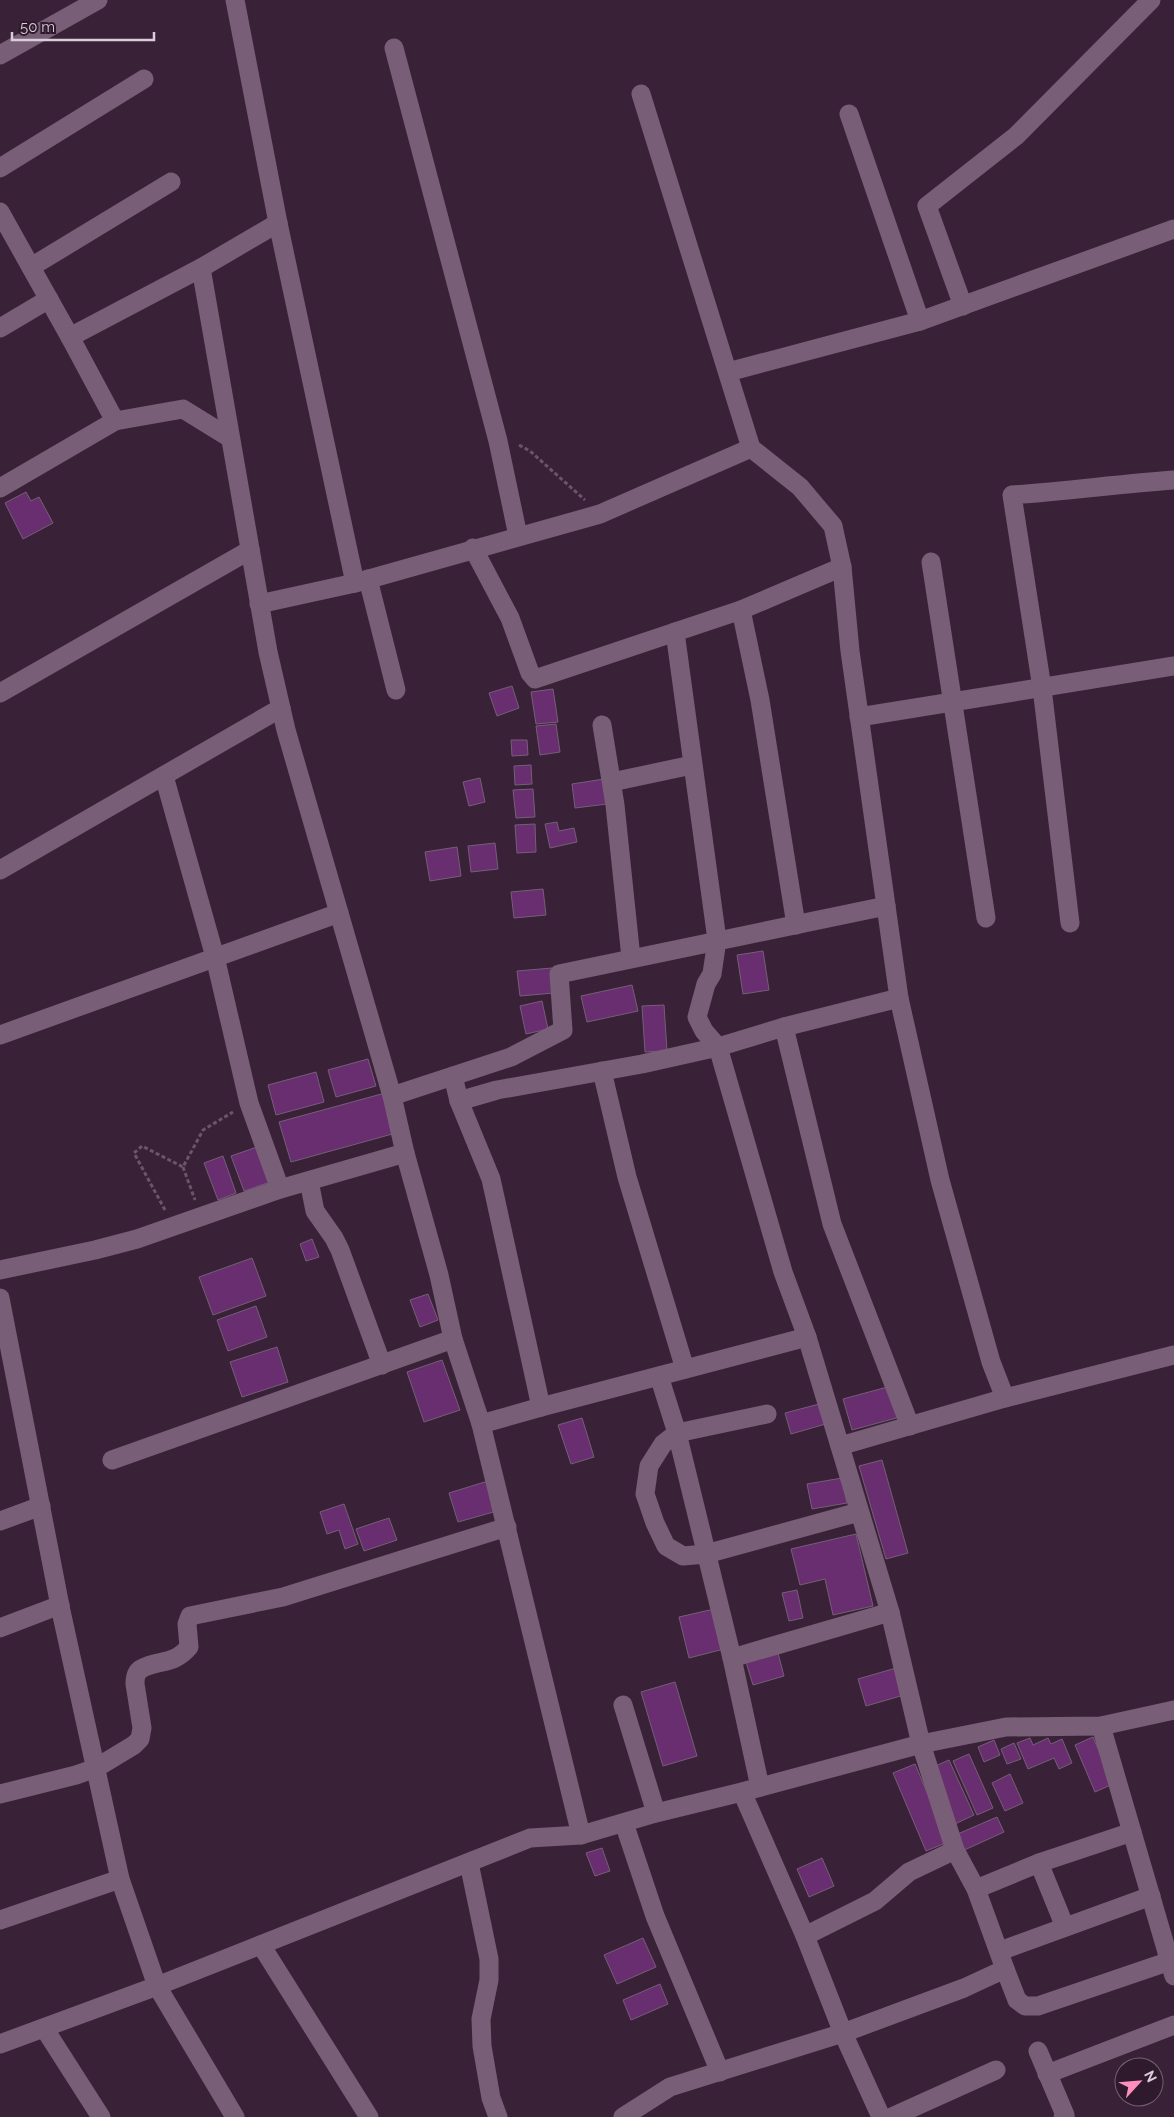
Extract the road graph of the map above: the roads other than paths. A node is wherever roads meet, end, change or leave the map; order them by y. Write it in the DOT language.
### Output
graph roads {
  1 [pos="98,0"];
  2 [pos="235,0"];
  3 [pos="1151,0"];
  4 [pos="394,48"];
  5 [pos="0,55"];
  6 [pos="144,79"];
  7 [pos="641,94"];
  8 [pos="849,114"];
  9 [pos="0,168"];
  10 [pos="171,182"];
  11 [pos="0,212"];
  12 [pos="278,223"];
  13 [pos="1174,229"];
  14 [pos="31,267"];
  15 [pos="201,268"];
  16 [pos="49,299"];
  17 [pos="963,306"];
  18 [pos="920,321"];
  19 [pos="0,328"];
  20 [pos="70,337"];
  21 [pos="728,372"];
  22 [pos="115,421"];
  23 [pos="230,438"];
  24 [pos="751,448"];
  25 [pos="1174,480"];
  26 [pos="0,488"];
  27 [pos="518,536"];
  28 [pos="473,548"];
  29 [pos="250,550"];
  30 [pos="931,562"];
  31 [pos="842,568"];
  32 [pos="362,581"];
  33 [pos="259,604"];
  34 [pos="741,610"];
  35 [pos="675,632"];
  36 [pos="1174,666"];
  37 [pos="1042,688"];
  38 [pos="396,690"];
  39 [pos="0,693"];
  40 [pos="953,702"];
  41 [pos="281,708"];
  42 [pos="859,717"];
  43 [pos="602,725"];
  44 [pos="692,765"];
  45 [pos="164,776"];
  46 [pos="612,782"];
  47 [pos="0,870"];
  48 [pos="886,906"];
  49 [pos="339,913"];
  50 [pos="986,918"];
  51 [pos="1070,923"];
  52 [pos="796,924"];
  53 [pos="717,940"];
  54 [pos="215,957"];
  55 [pos="631,958"];
  56 [pos="899,998"];
  57 [pos="784,1026"];
  58 [pos="0,1035"];
  59 [pos="718,1047"];
  60 [pos="602,1071"];
  61 [pos="453,1076"];
  62 [pos="392,1096"];
  63 [pos="458,1101"];
  64 [pos="404,1153"];
  65 [pos="308,1181"];
  66 [pos="280,1189"];
  67 [pos="0,1270"];
  68 [pos="0,1298"];
  69 [pos="807,1337"];
  70 [pos="453,1340"];
  71 [pos="1174,1355"];
  72 [pos="7,1365"];
  73 [pos="382,1365"];
  74 [pos="685,1370"];
  75 [pos="659,1376"];
  76 [pos="1005,1398"];
  77 [pos="541,1407"];
  78 [pos="767,1414"];
  79 [pos="481,1424"];
  80 [pos="910,1426"];
  81 [pos="677,1433"];
  82 [pos="840,1446"];
  83 [pos="112,1460"];
  84 [pos="41,1506"];
  85 [pos="858,1512"];
  86 [pos="0,1521"];
  87 [pos="507,1527"];
  88 [pos="706,1554"];
  89 [pos="60,1605"];
  90 [pos="890,1612"];
  91 [pos="0,1628"];
  92 [pos="732,1658"];
  93 [pos="623,1704"];
  94 [pos="1174,1710"];
  95 [pos="1100,1726"];
  96 [pos="921,1744"];
  97 [pos="96,1768"];
  98 [pos="760,1787"];
  99 [pos="742,1792"];
  100 [pos="0,1794"];
  101 [pos="656,1813"];
  102 [pos="624,1823"];
  103 [pos="1132,1832"];
  104 [pos="581,1835"];
  105 [pos="955,1850"];
  106 [pos="469,1863"];
  107 [pos="1038,1863"];
  108 [pos="120,1879"];
  109 [pos="976,1889"];
  110 [pos="1151,1896"];
  111 [pos="0,1920"];
  112 [pos="1065,1927"];
  113 [pos="805,1936"];
  114 [pos="261,1945"];
  115 [pos="1000,1951"];
  116 [pos="1172,1968"];
  117 [pos="1005,1969"];
  118 [pos="157,1986"];
  119 [pos="1174,2025"];
  120 [pos="44,2028"];
  121 [pos="843,2033"];
  122 [pos="0,2044"];
  123 [pos="1038,2052"];
  124 [pos="996,2070"];
  125 [pos="720,2072"];
  126 [pos="1047,2074"];
  127 [pos="101,2117"];
  128 [pos="235,2117"];
  129 [pos="368,2117"];
  130 [pos="498,2117"];
  131 [pos="623,2117"];
  132 [pos="881,2117"];
  133 [pos="892,2117"];
  134 [pos="1064,2117"];
  1 -- 5 [label="street"];
  2 -- 12 [label="street"];
  3 -- 17 [label="street"];
  4 -- 27 [label="street"];
  6 -- 9 [label="street"];
  7 -- 21 [label="street"];
  8 -- 18 [label="street"];
  10 -- 14 [label="street"];
  11 -- 14 [label="street"];
  12 -- 15 [label="street"];
  12 -- 32 [label="street"];
  13 -- 17 [label="street"];
  14 -- 16 [label="street"];
  15 -- 20 [label="street"];
  15 -- 23 [label="street"];
  16 -- 19 [label="street"];
  16 -- 20 [label="street"];
  17 -- 18 [label="street"];
  18 -- 21 [label="street"];
  20 -- 22 [label="street"];
  21 -- 24 [label="street"];
  22 -- 23 [label="street"];
  22 -- 26 [label="street"];
  23 -- 29 [label="street"];
  24 -- 27 [label="street"];
  24 -- 31 [label="street"];
  25 -- 37 [label="street"];
  27 -- 28 [label="street"];
  28 -- 32 [label="street"];
  28 -- 35 [label="street"];
  29 -- 33 [label="street"];
  29 -- 39 [label="street"];
  30 -- 40 [label="street"];
  31 -- 34 [label="street"];
  31 -- 42 [label="street"];
  32 -- 33 [label="street"];
  32 -- 38 [label="street"];
  33 -- 41 [label="street"];
  34 -- 35 [label="street"];
  34 -- 52 [label="street"];
  35 -- 44 [label="street"];
  36 -- 37 [label="street"];
  37 -- 40 [label="street"];
  37 -- 51 [label="street"];
  40 -- 42 [label="street"];
  40 -- 50 [label="street"];
  41 -- 45 [label="street"];
  41 -- 49 [label="street"];
  42 -- 48 [label="street"];
  43 -- 46 [label="street"];
  44 -- 46 [label="street"];
  44 -- 53 [label="street"];
  45 -- 47 [label="street"];
  45 -- 54 [label="street"];
  46 -- 55 [label="street"];
  48 -- 52 [label="street"];
  48 -- 56 [label="street"];
  49 -- 54 [label="street"];
  49 -- 62 [label="street"];
  52 -- 53 [label="street"];
  53 -- 55 [label="street"];
  53 -- 59 [label="street"];
  54 -- 58 [label="street"];
  54 -- 66 [label="street"];
  55 -- 61 [label="street"];
  56 -- 57 [label="street"];
  56 -- 76 [label="street"];
  57 -- 59 [label="street"];
  57 -- 80 [label="street"];
  59 -- 60 [label="street"];
  59 -- 69 [label="street"];
  60 -- 63 [label="street"];
  60 -- 74 [label="street"];
  61 -- 62 [label="street"];
  61 -- 63 [label="street"];
  62 -- 64 [label="street"];
  63 -- 77 [label="street"];
  64 -- 65 [label="street"];
  64 -- 70 [label="street"];
  65 -- 66 [label="street"];
  65 -- 73 [label="street"];
  66 -- 67 [label="street"];
  68 -- 72 [label="street"];
  69 -- 74 [label="street"];
  69 -- 82 [label="street"];
  70 -- 73 [label="street"];
  70 -- 79 [label="street"];
  71 -- 76 [label="street"];
  72 -- 84 [label="street"];
  73 -- 83 [label="street"];
  74 -- 75 [label="street"];
  75 -- 77 [label="street"];
  75 -- 81 [label="street"];
  76 -- 80 [label="street"];
  77 -- 79 [label="street"];
  78 -- 81 [label="street"];
  79 -- 87 [label="street"];
  80 -- 82 [label="street"];
  81 -- 88 [label="street"];
  81 -- 88 [label="street"];
  82 -- 85 [label="street"];
  84 -- 86 [label="street"];
  84 -- 89 [label="street"];
  85 -- 88 [label="street"];
  85 -- 90 [label="street"];
  87 -- 97 [label="street"];
  87 -- 104 [label="street"];
  88 -- 92 [label="street"];
  89 -- 91 [label="street"];
  89 -- 97 [label="street"];
  90 -- 92 [label="street"];
  90 -- 96 [label="street"];
  92 -- 98 [label="street"];
  93 -- 101 [label="street"];
  94 -- 95 [label="street"];
  95 -- 96 [label="street"];
  95 -- 103 [label="street"];
  96 -- 98 [label="street"];
  96 -- 105 [label="street"];
  97 -- 100 [label="street"];
  97 -- 108 [label="street"];
  98 -- 99 [label="street"];
  99 -- 101 [label="street"];
  99 -- 113 [label="street"];
  101 -- 102 [label="street"];
  102 -- 104 [label="street"];
  102 -- 125 [label="street"];
  103 -- 107 [label="street"];
  103 -- 110 [label="street"];
  104 -- 106 [label="street"];
  105 -- 109 [label="street"];
  105 -- 113 [label="street"];
  106 -- 114 [label="street"];
  106 -- 130 [label="street"];
  107 -- 109 [label="street"];
  107 -- 112 [label="street"];
  108 -- 111 [label="street"];
  108 -- 118 [label="street"];
  109 -- 115 [label="street"];
  110 -- 112 [label="street"];
  110 -- 116 [label="street"];
  112 -- 115 [label="street"];
  113 -- 121 [label="street"];
  114 -- 118 [label="street"];
  114 -- 129 [label="street"];
  115 -- 117 [label="street"];
  116 -- 117 [label="street"];
  117 -- 121 [label="street"];
  118 -- 120 [label="street"];
  118 -- 128 [label="street"];
  119 -- 126 [label="street"];
  120 -- 122 [label="street"];
  120 -- 127 [label="street"];
  121 -- 125 [label="street"];
  121 -- 132 [label="street"];
  123 -- 126 [label="street"];
  124 -- 133 [label="street"];
  125 -- 131 [label="street"];
  126 -- 134 [label="street"];
}
